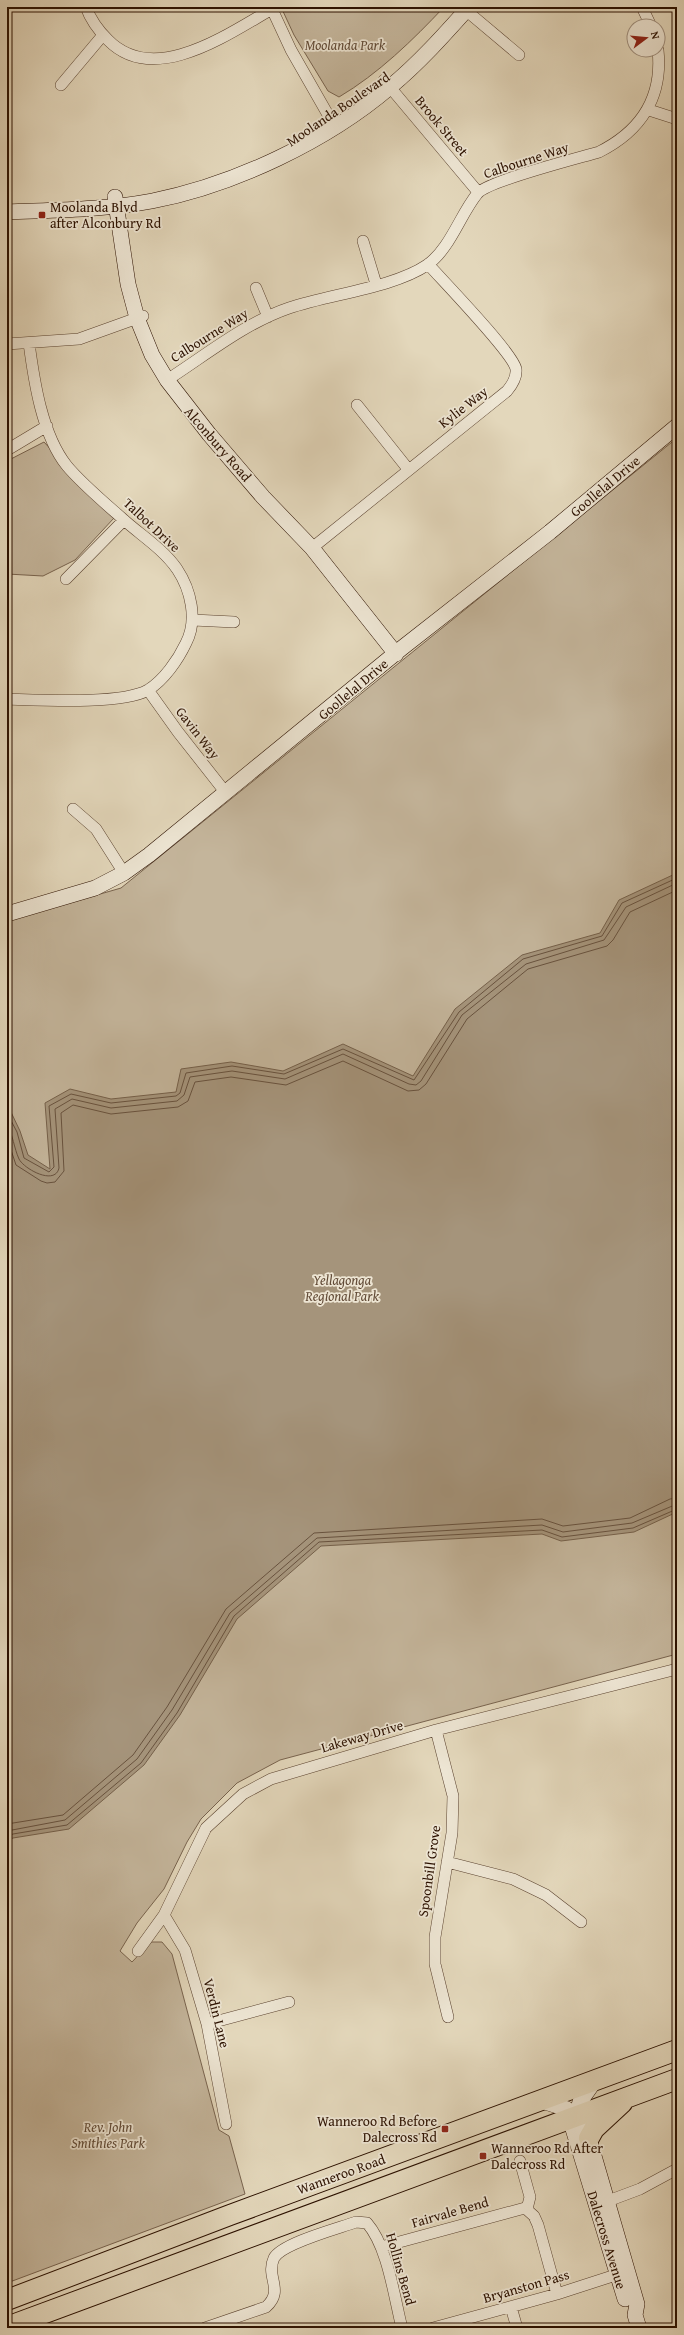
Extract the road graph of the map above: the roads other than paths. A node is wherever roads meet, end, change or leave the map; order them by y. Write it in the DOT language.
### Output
graph roads {
  1 [pos="86,7"];
  2 [pos="642,7"];
  3 [pos="272,8"];
  4 [pos="464,8"];
  5 [pos="648,18"];
  6 [pos="103,35"];
  7 [pos="519,55"];
  8 [pos="658,58"];
  9 [pos="387,84"];
  10 [pos="61,85"];
  11 [pos="649,110"];
  12 [pos="677,119"];
  13 [pos="333,122"];
  14 [pos="478,192"];
  15 [pos="119,201"];
  16 [pos="7,205"];
  17 [pos="7,212"];
  18 [pos="363,241"];
  19 [pos="428,264"];
  20 [pos="376,284"];
  21 [pos="256,288"];
  22 [pos="268,316"];
  23 [pos="140,317"];
  24 [pos="29,343"];
  25 [pos="7,344"];
  26 [pos="170,378"];
  27 [pos="357,405"];
  28 [pos="677,417"];
  29 [pos="47,426"];
  30 [pos="677,426"];
  31 [pos="7,450"];
  32 [pos="408,469"];
  33 [pos="124,520"];
  34 [pos="314,546"];
  35 [pos="66,579"];
  36 [pos="193,620"];
  37 [pos="234,622"];
  38 [pos="397,648"];
  39 [pos="148,690"];
  40 [pos="7,699"];
  41 [pos="224,789"];
  42 [pos="73,809"];
  43 [pos="122,869"];
  44 [pos="7,904"];
  45 [pos="7,914"];
  46 [pos="677,1669"];
  47 [pos="436,1730"];
  48 [pos="447,1862"];
  49 [pos="164,1915"];
  50 [pos="581,1922"];
  51 [pos="138,1951"];
  52 [pos="289,2002"];
  53 [pos="448,2017"];
  54 [pos="207,2024"];
  55 [pos="677,2050"];
  56 [pos="677,2079"];
  57 [pos="594,2082"];
  58 [pos="630,2096"];
  59 [pos="542,2101"];
  60 [pos="576,2116"];
  61 [pos="226,2124"];
  62 [pos="589,2138"];
  63 [pos="520,2161"];
  64 [pos="677,2169"];
  65 [pos="601,2204"];
  66 [pos="527,2209"];
  67 [pos="381,2247"];
  68 [pos="622,2273"];
  69 [pos="557,2294"];
  70 [pos="7,2300"];
  71 [pos="511,2307"];
  72 [pos="637,2321"];
  73 [pos="7,2327"];
  74 [pos="205,2328"];
  75 [pos="402,2328"];
  76 [pos="433,2328"];
  77 [pos="517,2328"];
  1 -- 6 [label="street"];
  2 -- 5 [label="street"];
  3 -- 6 [label="street"];
  3 -- 13 [label="street"];
  4 -- 7 [label="street"];
  4 -- 9 [label="street, Moolanda Boulevard"];
  6 -- 10 [label="street"];
  8 -- 11 [label="street, Calbourne Way"];
  9 -- 13 [label="street, Moolanda Boulevard"];
  9 -- 14 [label="street, Brook Street"];
  11 -- 12 [label="street"];
  11 -- 14 [label="street, Calbourne Way"];
  13 -- 15 [label="street, Moolanda Boulevard"];
  14 -- 19 [label="street, Calbourne Way"];
  15 -- 16 [label="street, Moolanda Boulevard"];
  15 -- 17 [label="street, Moolanda Boulevard"];
  15 -- 23 [label="street, Alconbury Road"];
  18 -- 20 [label="street"];
  19 -- 20 [label="street, Calbourne Way"];
  19 -- 32 [label="street, Kylie Way"];
  20 -- 22 [label="street, Calbourne Way"];
  21 -- 22 [label="street, Calbourne Way"];
  22 -- 26 [label="street, Calbourne Way"];
  23 -- 24 [label="street"];
  23 -- 26 [label="street, Alconbury Road"];
  24 -- 25 [label="street"];
  24 -- 29 [label="street, Talbot Drive"];
  26 -- 34 [label="street, Alconbury Road"];
  27 -- 32 [label="street"];
  28 -- 38 [label="street, Goollelal Drive"];
  29 -- 31 [label="street"];
  29 -- 33 [label="street, Talbot Drive"];
  30 -- 38 [label="street, Goollelal Drive"];
  32 -- 34 [label="street, Kylie Way"];
  33 -- 35 [label="street"];
  33 -- 36 [label="street, Talbot Drive"];
  34 -- 38 [label="street, Alconbury Road"];
  36 -- 37 [label="street"];
  36 -- 39 [label="street, Talbot Drive"];
  38 -- 41 [label="street, Goollelal Drive"];
  39 -- 40 [label="street, Talbot Drive"];
  39 -- 41 [label="street, Gavin Way"];
  41 -- 43 [label="street, Goollelal Drive"];
  42 -- 43 [label="street"];
  43 -- 44 [label="street, Goollelal Drive"];
  43 -- 45 [label="street, Goollelal Drive"];
  46 -- 47 [label="street, Lakeway Drive"];
  47 -- 48 [label="street, Spoonbill Grove"];
  47 -- 49 [label="street, Lakeway Drive"];
  48 -- 50 [label="street"];
  48 -- 53 [label="street, Spoonbill Grove"];
  49 -- 51 [label="street, Lakeway Drive"];
  49 -- 54 [label="street, Verdin Lane"];
  52 -- 54 [label="street"];
  54 -- 61 [label="street, Verdin Lane"];
  55 -- 57 [label="highway, Wanneroo Road"];
  56 -- 58 [label="highway, Wanneroo Road"];
  57 -- 59 [label="highway, Wanneroo Road"];
  57 -- 60 [label="street, Dalecross Avenue"];
  58 -- 60 [label="highway, Wanneroo Road"];
  58 -- 62 [label="highway"];
  59 -- 60 [label="street, Dalecross Avenue"];
  59 -- 70 [label="highway, Wanneroo Road"];
  60 -- 62 [label="street, Dalecross Avenue"];
  60 -- 65 [label="street, Dalecross Avenue"];
  60 -- 73 [label="highway, Wanneroo Road"];
  62 -- 65 [label="street, Dalecross Avenue"];
  63 -- 66 [label="street"];
  64 -- 65 [label="street"];
  65 -- 68 [label="street, Dalecross Avenue"];
  66 -- 67 [label="street, Fairvale Bend"];
  66 -- 69 [label="street"];
  67 -- 74 [label="street, Hollins Bend"];
  67 -- 75 [label="street, Hollins Bend"];
  68 -- 69 [label="street, Bryanston Pass"];
  68 -- 72 [label="street, Dalecross Avenue"];
  69 -- 71 [label="street, Bryanston Pass"];
  71 -- 76 [label="street, Bryanston Pass"];
  71 -- 77 [label="street"];
}
